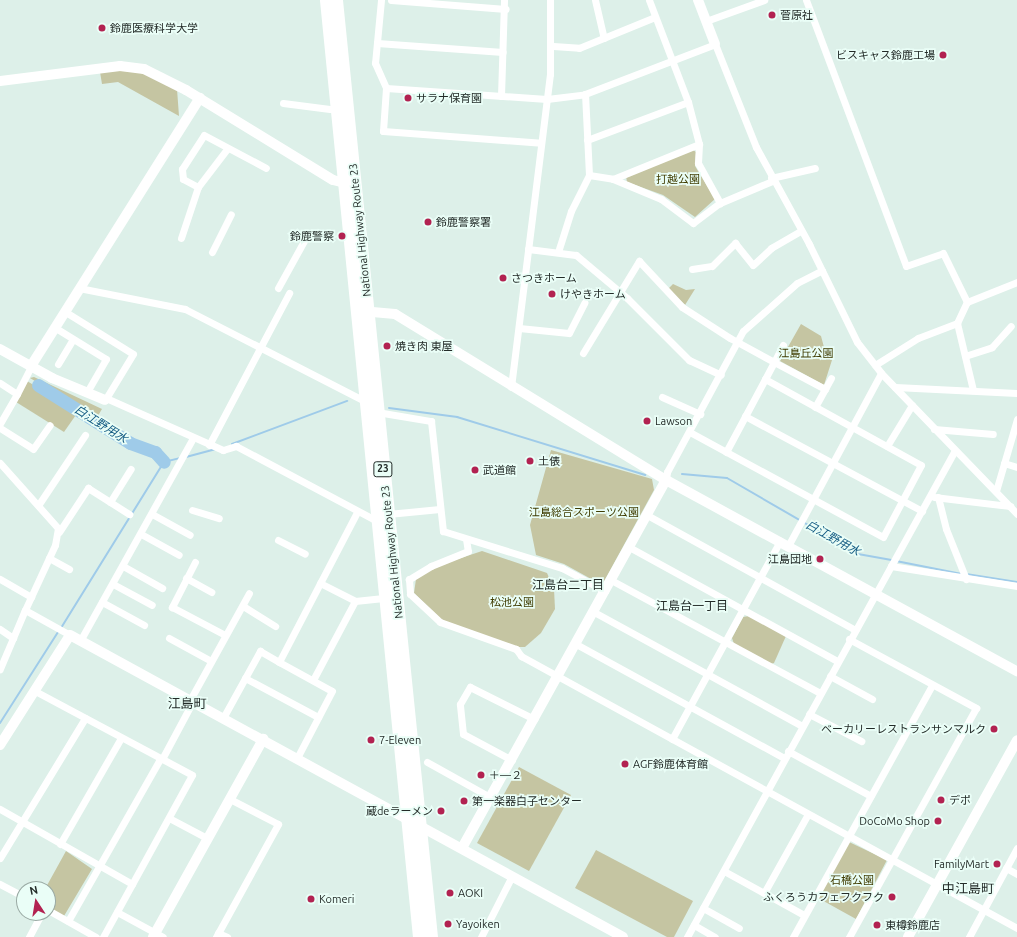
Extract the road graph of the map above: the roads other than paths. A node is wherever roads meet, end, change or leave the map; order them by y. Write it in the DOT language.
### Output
graph roads {
  1 [pos="326,0"];
  2 [pos="336,0"];
  3 [pos="381,0"];
  4 [pos="391,0"];
  5 [pos="504,0"];
  6 [pos="550,0"];
  7 [pos="595,0"];
  8 [pos="649,0"];
  9 [pos="698,0"];
  10 [pos="764,0"];
  11 [pos="806,0"];
  12 [pos="506,9"];
  13 [pos="655,18"];
  14 [pos="706,21"];
  15 [pos="604,38"];
  16 [pos="377,42"];
  17 [pos="715,44"];
  18 [pos="553,46"];
  19 [pos="504,52"];
  20 [pos="672,60"];
  21 [pos="0,81"];
  22 [pos="386,88"];
  23 [pos="585,94"];
  24 [pos="501,96"];
  25 [pos="200,98"];
  26 [pos="547,99"];
  27 [pos="688,102"];
  28 [pos="283,103"];
  29 [pos="330,109"];
  30 [pos="588,140"];
  31 [pos="541,143"];
  32 [pos="699,144"];
  33 [pos="227,149"];
  34 [pos="266,168"];
  35 [pos="815,168"];
  36 [pos="589,175"];
  37 [pos="613,179"];
  38 [pos="772,179"];
  39 [pos="349,184"];
  40 [pos="198,187"];
  41 [pos="720,203"];
  42 [pos="231,214"];
  43 [pos="801,231"];
  44 [pos="180,238"];
  45 [pos="305,239"];
  46 [pos="528,249"];
  47 [pos="212,252"];
  48 [pos="558,252"];
  49 [pos="692,269"];
  50 [pos="822,270"];
  51 [pos="1017,282"];
  52 [pos="79,288"];
  53 [pos="278,288"];
  54 [pos="289,293"];
  55 [pos="620,293"];
  56 [pos="967,302"];
  57 [pos="584,303"];
  58 [pos="64,311"];
  59 [pos="362,311"];
  60 [pos="957,323"];
  61 [pos="1011,326"];
  62 [pos="54,327"];
  63 [pos="519,328"];
  64 [pos="73,339"];
  65 [pos="738,341"];
  66 [pos="784,345"];
  67 [pos="0,349"];
  68 [pos="261,349"];
  69 [pos="583,353"];
  70 [pos="965,356"];
  71 [pos="774,362"];
  72 [pos="58,364"];
  73 [pos="875,365"];
  74 [pos="31,366"];
  75 [pos="881,373"];
  76 [pos="721,375"];
  77 [pos="831,378"];
  78 [pos="765,380"];
  79 [pos="0,383"];
  80 [pos="511,387"];
  81 [pos="895,387"];
  82 [pos="825,389"];
  83 [pos="973,390"];
  84 [pos="87,392"];
  85 [pos="1017,393"];
  86 [pos="17,394"];
  87 [pos="662,397"];
  88 [pos="106,399"];
  89 [pos="365,401"];
  90 [pos="912,405"];
  91 [pos="815,407"];
  92 [pos="377,412"];
  93 [pos="700,414"];
  94 [pos="745,416"];
  95 [pos="1017,419"];
  96 [pos="0,423"];
  97 [pos="50,425"];
  98 [pos="852,427"];
  99 [pos="0,428"];
  100 [pos="934,429"];
  101 [pos="690,432"];
  102 [pos="993,434"];
  103 [pos="85,435"];
  104 [pos="193,438"];
  105 [pos="211,446"];
  106 [pos="887,446"];
  107 [pos="956,450"];
  108 [pos="726,452"];
  109 [pos="0,463"];
  110 [pos="832,463"];
  111 [pos="1004,463"];
  112 [pos="1017,467"];
  113 [pos="131,469"];
  114 [pos="666,480"];
  115 [pos="996,491"];
  116 [pos="930,497"];
  117 [pos="938,498"];
  118 [pos="813,499"];
  119 [pos="902,501"];
  120 [pos="110,502"];
  121 [pos="40,504"];
  122 [pos="1010,506"];
  123 [pos="440,509"];
  124 [pos="192,510"];
  125 [pos="357,512"];
  126 [pos="922,512"];
  127 [pos="129,514"];
  128 [pos="152,514"];
  129 [pos="388,514"];
  130 [pos="1017,514"];
  131 [pos="647,515"];
  132 [pos="219,518"];
  133 [pos="377,522"];
  134 [pos="59,532"];
  135 [pos="141,534"];
  136 [pos="190,535"];
  137 [pos="466,539"];
  138 [pos="278,540"];
  139 [pos="784,544"];
  140 [pos="629,548"];
  141 [pos="305,554"];
  142 [pos="179,555"];
  143 [pos="49,558"];
  144 [pos="194,562"];
  145 [pos="893,563"];
  146 [pos="123,566"];
  147 [pos="69,570"];
  148 [pos="966,576"];
  149 [pos="760,577"];
  150 [pos="186,578"];
  151 [pos="0,579"];
  152 [pos="612,580"];
  153 [pos="320,583"];
  154 [pos="113,584"];
  155 [pos="1017,586"];
  156 [pos="162,588"];
  157 [pos="605,591"];
  158 [pos="211,592"];
  159 [pos="250,593"];
  160 [pos="875,593"];
  161 [pos="31,596"];
  162 [pos="386,598"];
  163 [pos="355,601"];
  164 [pos="102,602"];
  165 [pos="152,605"];
  166 [pos="243,606"];
  167 [pos="25,610"];
  168 [pos="743,610"];
  169 [pos="594,612"];
  170 [pos="144,625"];
  171 [pos="275,626"];
  172 [pos="0,630"];
  173 [pos="854,630"];
  174 [pos="68,634"];
  175 [pos="225,635"];
  176 [pos="13,638"];
  177 [pos="169,638"];
  178 [pos="849,639"];
  179 [pos="80,642"];
  180 [pos="726,642"];
  181 [pos="576,644"];
  182 [pos="211,661"];
  183 [pos="837,661"];
  184 [pos="279,662"];
  185 [pos="0,669"];
  186 [pos="1017,671"];
  187 [pos="707,674"];
  188 [pos="830,676"];
  189 [pos="558,677"];
  190 [pos="245,678"];
  191 [pos="313,680"];
  192 [pos="932,685"];
  193 [pos="35,691"];
  194 [pos="820,693"];
  195 [pos="872,699"];
  196 [pos="192,701"];
  197 [pos="690,706"];
  198 [pos="809,714"];
  199 [pos="85,718"];
  200 [pos="223,718"];
  201 [pos="318,718"];
  202 [pos="534,719"];
  203 [pos="802,726"];
  204 [pos="121,738"];
  205 [pos="263,739"];
  206 [pos="672,739"];
  207 [pos="1017,740"];
  208 [pos="861,741"];
  209 [pos="0,745"];
  210 [pos="788,751"];
  211 [pos="297,758"];
  212 [pos="784,758"];
  213 [pos="161,759"];
  214 [pos="512,760"];
  215 [pos="427,762"];
  216 [pos="767,791"];
  217 [pos="871,796"];
  218 [pos="490,797"];
  219 [pos="230,799"];
  220 [pos="0,809"];
  221 [pos="808,814"];
  222 [pos="406,817"];
  223 [pos="169,818"];
  224 [pos="22,823"];
  225 [pos="420,825"];
  226 [pos="849,836"];
  227 [pos="207,838"];
  228 [pos="60,844"];
  229 [pos="462,848"];
  230 [pos="1017,848"];
  231 [pos="0,858"];
  232 [pos="892,860"];
  233 [pos="98,866"];
  234 [pos="1006,868"];
  235 [pos="724,871"];
  236 [pos="1017,874"];
  237 [pos="512,876"];
  238 [pos="0,884"];
  239 [pos="132,884"];
  240 [pos="937,884"];
  241 [pos="16,893"];
  242 [pos="764,893"];
  243 [pos="703,908"];
  244 [pos="984,910"];
  245 [pos="117,912"];
  246 [pos="56,914"];
  247 [pos="804,915"];
  248 [pos="38,921"];
  249 [pos="68,921"];
  250 [pos="694,925"];
  251 [pos="738,928"];
  252 [pos="1017,928"];
  253 [pos="217,935"];
  254 [pos="158,936"];
  255 [pos="483,936"];
  256 [pos="29,937"];
  257 [pos="96,937"];
  258 [pos="103,937"];
  259 [pos="227,937"];
  260 [pos="419,937"];
  261 [pos="431,937"];
  262 [pos="623,937"];
  263 [pos="687,937"];
  264 [pos="715,937"];
  265 [pos="793,937"];
  266 [pos="849,937"];
  267 [pos="908,937"];
  268 [pos="969,937"];
  1 -- 39 [label="highway, National Highway Route 23 / 23"];
  2 -- 39 [label="highway, National Highway Route 23 / 23"];
  3 -- 16 [label="street"];
  4 -- 12 [label="street"];
  5 -- 12 [label="street"];
  6 -- 18 [label="street"];
  7 -- 15 [label="street"];
  8 -- 13 [label="street"];
  9 -- 14 [label="street"];
  10 -- 14 [label="street"];
  11 -- 56 [label="street"];
  12 -- 19 [label="street"];
  13 -- 15 [label="street"];
  13 -- 20 [label="street"];
  14 -- 17 [label="street"];
  15 -- 18 [label="street"];
  16 -- 19 [label="street"];
  16 -- 22 [label="street"];
  17 -- 20 [label="street"];
  17 -- 38 [label="street"];
  18 -- 26 [label="street"];
  19 -- 24 [label="street"];
  20 -- 23 [label="street"];
  20 -- 27 [label="street"];
  21 -- 25 [label="street"];
  22 -- 24 [label="street"];
  22 -- 31 [label="street"];
  23 -- 26 [label="street"];
  23 -- 30 [label="street"];
  24 -- 26 [label="street"];
  25 -- 39 [label="street"];
  25 -- 52 [label="street"];
  26 -- 31 [label="street"];
  27 -- 30 [label="street"];
  27 -- 32 [label="street"];
  28 -- 29 [label="street"];
  30 -- 36 [label="street"];
  31 -- 46 [label="street"];
  32 -- 37 [label="street"];
  32 -- 41 [label="street"];
  33 -- 34 [label="street"];
  33 -- 40 [label="street"];
  33 -- 40 [label="street"];
  35 -- 38 [label="street"];
  36 -- 37 [label="street"];
  36 -- 48 [label="street"];
  37 -- 41 [label="street"];
  38 -- 41 [label="street"];
  38 -- 43 [label="street"];
  39 -- 59 [label="highway, National Highway Route 23 / 23"];
  40 -- 44 [label="street"];
  42 -- 47 [label="street"];
  43 -- 49 [label="street"];
  43 -- 50 [label="street"];
  45 -- 53 [label="street"];
  46 -- 48 [label="street"];
  46 -- 63 [label="street"];
  48 -- 55 [label="street"];
  50 -- 65 [label="street"];
  50 -- 73 [label="street"];
  51 -- 56 [label="street"];
  52 -- 58 [label="street"];
  52 -- 68 [label="street"];
  54 -- 68 [label="street"];
  55 -- 65 [label="street"];
  55 -- 69 [label="street"];
  55 -- 76 [label="street"];
  56 -- 60 [label="street"];
  57 -- 63 [label="street"];
  58 -- 62 [label="street"];
  58 -- 88 [label="street"];
  59 -- 80 [label="street"];
  59 -- 89 [label="highway, National Highway Route 23 / 23"];
  59 -- 92 [label="highway, National Highway Route 23 / 23"];
  60 -- 70 [label="street"];
  60 -- 73 [label="street"];
  61 -- 70 [label="street"];
  62 -- 64 [label="street"];
  62 -- 74 [label="street"];
  63 -- 80 [label="street"];
  64 -- 72 [label="street"];
  64 -- 84 [label="street"];
  65 -- 71 [label="street"];
  65 -- 76 [label="street"];
  66 -- 71 [label="street"];
  67 -- 74 [label="street"];
  68 -- 89 [label="street"];
  68 -- 105 [label="street"];
  70 -- 83 [label="street"];
  71 -- 78 [label="street"];
  71 -- 82 [label="street"];
  73 -- 75 [label="street"];
  74 -- 84 [label="street"];
  74 -- 86 [label="street"];
  75 -- 81 [label="street"];
  75 -- 98 [label="street"];
  76 -- 93 [label="street"];
  77 -- 82 [label="street"];
  78 -- 91 [label="street"];
  78 -- 94 [label="street"];
  79 -- 86 [label="street"];
  80 -- 114 [label="street"];
  81 -- 83 [label="street"];
  81 -- 90 [label="street"];
  82 -- 91 [label="street"];
  83 -- 85 [label="street"];
  84 -- 88 [label="street"];
  86 -- 96 [label="street"];
  87 -- 93 [label="street"];
  88 -- 104 [label="street"];
  89 -- 133 [label="highway, National Highway Route 23 / 23"];
  90 -- 100 [label="street"];
  90 -- 106 [label="street"];
  91 -- 98 [label="street"];
  92 -- 123 [label="street"];
  92 -- 129 [label="highway, National Highway Route 23 / 23"];
  93 -- 101 [label="street"];
  94 -- 108 [label="street"];
  94 -- 110 [label="street"];
  95 -- 111 [label="street"];
  97 -- 99 [label="street"];
  98 -- 106 [label="street"];
  98 -- 110 [label="street"];
  100 -- 102 [label="street"];
  100 -- 107 [label="street"];
  101 -- 108 [label="street"];
  101 -- 114 [label="street"];
  103 -- 121 [label="street"];
  104 -- 105 [label="street"];
  104 -- 128 [label="street"];
  105 -- 125 [label="street"];
  106 -- 119 [label="street"];
  107 -- 115 [label="street"];
  107 -- 116 [label="street"];
  108 -- 118 [label="street"];
  109 -- 121 [label="street"];
  110 -- 118 [label="street"];
  110 -- 119 [label="street"];
  111 -- 112 [label="street"];
  111 -- 115 [label="street"];
  113 -- 120 [label="street"];
  114 -- 131 [label="street"];
  114 -- 139 [label="street"];
  115 -- 122 [label="street"];
  116 -- 117 [label="street"];
  116 -- 126 [label="street"];
  117 -- 122 [label="street"];
  117 -- 148 [label="street"];
  118 -- 119 [label="street"];
  118 -- 139 [label="street"];
  119 -- 126 [label="street"];
  120 -- 127 [label="street"];
  120 -- 134 [label="street"];
  121 -- 134 [label="street"];
  122 -- 130 [label="street"];
  123 -- 129 [label="street"];
  123 -- 137 [label="street"];
  124 -- 132 [label="street"];
  125 -- 133 [label="street"];
  125 -- 153 [label="street"];
  126 -- 145 [label="street"];
  128 -- 135 [label="street"];
  128 -- 136 [label="street"];
  129 -- 225 [label="highway, National Highway Route 23 / 23"];
  131 -- 140 [label="street"];
  131 -- 149 [label="street"];
  133 -- 162 [label="highway, National Highway Route 23 / 23"];
  134 -- 143 [label="street"];
  135 -- 142 [label="street"];
  135 -- 146 [label="street"];
  137 -- 157 [label="street"];
  137 -- 189 [label="street"];
  138 -- 141 [label="street"];
  139 -- 149 [label="street"];
  139 -- 160 [label="street"];
  140 -- 152 [label="street"];
  140 -- 168 [label="street"];
  143 -- 147 [label="street"];
  143 -- 161 [label="street"];
  144 -- 150 [label="street"];
  145 -- 148 [label="street"];
  145 -- 160 [label="street"];
  146 -- 154 [label="street"];
  146 -- 156 [label="street"];
  148 -- 155 [label="street"];
  149 -- 168 [label="street"];
  149 -- 173 [label="street"];
  150 -- 158 [label="street"];
  150 -- 175 [label="street"];
  151 -- 161 [label="street"];
  152 -- 157 [label="street"];
  152 -- 180 [label="street"];
  153 -- 163 [label="street"];
  153 -- 184 [label="street"];
  154 -- 164 [label="street"];
  154 -- 165 [label="street"];
  157 -- 169 [label="street"];
  159 -- 166 [label="street"];
  160 -- 173 [label="street"];
  160 -- 186 [label="street"];
  161 -- 167 [label="street"];
  162 -- 163 [label="street"];
  162 -- 222 [label="highway, National Highway Route 23 / 23"];
  163 -- 191 [label="street"];
  164 -- 170 [label="street"];
  164 -- 179 [label="street"];
  166 -- 171 [label="street"];
  166 -- 175 [label="street"];
  167 -- 174 [label="street"];
  167 -- 176 [label="street"];
  168 -- 180 [label="street"];
  168 -- 183 [label="street"];
  169 -- 181 [label="street"];
  169 -- 187 [label="street"];
  172 -- 176 [label="street"];
  173 -- 178 [label="street"];
  174 -- 179 [label="street"];
  174 -- 193 [label="street"];
  175 -- 182 [label="street"];
  176 -- 185 [label="street"];
  177 -- 182 [label="street"];
  178 -- 183 [label="street"];
  178 -- 192 [label="street"];
  179 -- 196 [label="street"];
  180 -- 187 [label="street"];
  180 -- 194 [label="street"];
  181 -- 189 [label="street"];
  181 -- 197 [label="street"];
  182 -- 196 [label="street"];
  183 -- 188 [label="street"];
  184 -- 190 [label="street"];
  184 -- 191 [label="street"];
  187 -- 197 [label="street"];
  187 -- 203 [label="street"];
  188 -- 194 [label="street"];
  188 -- 195 [label="street"];
  189 -- 202 [label="street"];
  189 -- 206 [label="street"];
  190 -- 200 [label="street"];
  190 -- 201 [label="street"];
  191 -- 201 [label="street"];
  192 -- 217 [label="street"];
  192 -- 232 [label="street"];
  193 -- 199 [label="street"];
  193 -- 209 [label="street"];
  194 -- 198 [label="street"];
  196 -- 200 [label="street"];
  196 -- 213 [label="street"];
  197 -- 206 [label="street"];
  197 -- 212 [label="street"];
  198 -- 203 [label="street"];
  198 -- 208 [label="street"];
  199 -- 204 [label="street"];
  199 -- 224 [label="street"];
  200 -- 205 [label="street"];
  201 -- 211 [label="street"];
  202 -- 214 [label="street"];
  202 -- 214 [label="street"];
  203 -- 210 [label="street"];
  204 -- 213 [label="street"];
  204 -- 228 [label="street"];
  205 -- 211 [label="street"];
  205 -- 219 [label="street"];
  206 -- 216 [label="street"];
  207 -- 240 [label="street"];
  210 -- 212 [label="street"];
  210 -- 217 [label="street"];
  211 -- 222 [label="street"];
  212 -- 216 [label="street"];
  213 -- 223 [label="street"];
  213 -- 233 [label="street"];
  214 -- 218 [label="street"];
  215 -- 218 [label="street"];
  216 -- 221 [label="street"];
  216 -- 235 [label="street"];
  217 -- 226 [label="street"];
  218 -- 229 [label="street"];
  219 -- 227 [label="street"];
  219 -- 253 [label="street"];
  220 -- 224 [label="street"];
  221 -- 226 [label="street"];
  221 -- 242 [label="street"];
  222 -- 225 [label="street"];
  222 -- 260 [label="highway, National Highway Route 23 / 23"];
  223 -- 227 [label="street"];
  223 -- 239 [label="street"];
  224 -- 228 [label="street"];
  224 -- 231 [label="street"];
  225 -- 229 [label="street"];
  225 -- 261 [label="highway, National Highway Route 23 / 23"];
  226 -- 232 [label="street"];
  226 -- 247 [label="street"];
  227 -- 254 [label="street"];
  228 -- 233 [label="street"];
  229 -- 237 [label="street"];
  230 -- 234 [label="street"];
  232 -- 240 [label="street"];
  232 -- 266 [label="street"];
  233 -- 239 [label="street"];
  233 -- 249 [label="street"];
  234 -- 236 [label="street"];
  234 -- 244 [label="street"];
  235 -- 242 [label="street"];
  235 -- 243 [label="street"];
  237 -- 255 [label="street"];
  237 -- 262 [label="street"];
  238 -- 241 [label="street"];
  239 -- 245 [label="street"];
  240 -- 244 [label="street"];
  240 -- 267 [label="street"];
  242 -- 247 [label="street"];
  243 -- 250 [label="street"];
  243 -- 251 [label="street"];
  244 -- 252 [label="street"];
  244 -- 268 [label="street"];
  245 -- 254 [label="street"];
  245 -- 258 [label="street"];
  246 -- 249 [label="street"];
  247 -- 265 [label="street"];
  248 -- 256 [label="street"];
  249 -- 257 [label="street"];
  250 -- 263 [label="street"];
  250 -- 264 [label="street"];
  253 -- 259 [label="street"];
}
